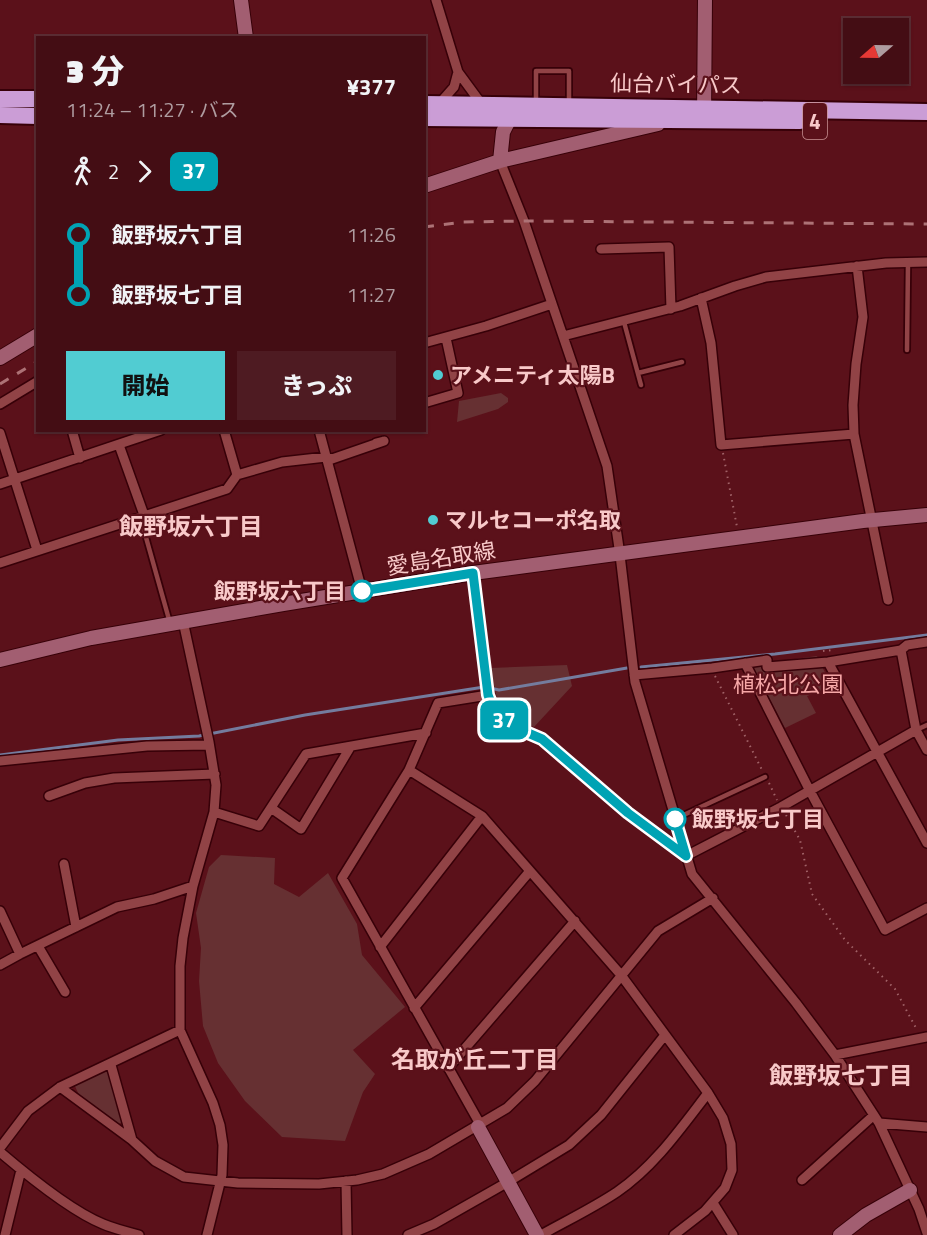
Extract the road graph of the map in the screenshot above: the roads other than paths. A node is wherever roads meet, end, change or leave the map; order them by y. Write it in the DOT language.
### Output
graph roads {
  1 [pos="240,0"];
  2 [pos="436,0"];
  3 [pos="705,0"];
  4 [pos="246,36"];
  5 [pos="458,72"];
  6 [pos="0,99"];
  7 [pos="36,99"];
  8 [pos="432,104"];
  9 [pos="482,104"];
  10 [pos="536,105"];
  11 [pos="568,105"];
  12 [pos="927,112"];
  13 [pos="704,113"];
  14 [pos="0,115"];
  15 [pos="36,116"];
  16 [pos="426,118"];
  17 [pos="506,118"];
  18 [pos="675,121"];
  19 [pos="927,123"];
  20 [pos="500,161"];
  21 [pos="426,185"];
  22 [pos="601,249"];
  23 [pos="908,262"];
  24 [pos="927,262"];
  25 [pos="857,266"];
  26 [pos="701,298"];
  27 [pos="552,304"];
  28 [pos="671,309"];
  29 [pos="624,322"];
  30 [pos="36,336"];
  31 [pos="563,336"];
  32 [pos="446,338"];
  33 [pos="426,343"];
  34 [pos="907,350"];
  35 [pos="0,358"];
  36 [pos="682,362"];
  37 [pos="638,373"];
  38 [pos="36,382"];
  39 [pos="641,385"];
  40 [pos="426,402"];
  41 [pos="0,404"];
  42 [pos="73,432"];
  43 [pos="225,432"];
  44 [pos="320,432"];
  45 [pos="0,433"];
  46 [pos="139,434"];
  47 [pos="854,434"];
  48 [pos="376,443"];
  49 [pos="119,445"];
  50 [pos="326,457"];
  51 [pos="80,458"];
  52 [pos="237,475"];
  53 [pos="15,479"];
  54 [pos="0,484"];
  55 [pos="927,515"];
  56 [pos="142,516"];
  57 [pos="873,520"];
  58 [pos="37,550"];
  59 [pos="620,555"];
  60 [pos="0,563"];
  61 [pos="473,573"];
  62 [pos="362,591"];
  63 [pos="888,600"];
  64 [pos="177,622"];
  65 [pos="927,642"];
  66 [pos="901,650"];
  67 [pos="0,660"];
  68 [pos="828,662"];
  69 [pos="746,663"];
  70 [pos="634,675"];
  71 [pos="488,695"];
  72 [pos="927,725"];
  73 [pos="916,730"];
  74 [pos="426,733"];
  75 [pos="209,743"];
  76 [pos="351,746"];
  77 [pos="927,750"];
  78 [pos="876,752"];
  79 [pos="0,761"];
  80 [pos="409,770"];
  81 [pos="215,774"];
  82 [pos="765,777"];
  83 [pos="810,791"];
  84 [pos="49,796"];
  85 [pos="271,808"];
  86 [pos="214,812"];
  87 [pos="482,816"];
  88 [pos="675,819"];
  89 [pos="927,843"];
  90 [pos="686,856"];
  91 [pos="64,864"];
  92 [pos="530,871"];
  93 [pos="193,886"];
  94 [pos="713,898"];
  95 [pos="927,908"];
  96 [pos="0,910"];
  97 [pos="574,921"];
  98 [pos="76,927"];
  99 [pos="38,946"];
  100 [pos="380,946"];
  101 [pos="20,954"];
  102 [pos="0,965"];
  103 [pos="621,975"];
  104 [pos="65,992"];
  105 [pos="414,1008"];
  106 [pos="180,1030"];
  107 [pos="665,1035"];
  108 [pos="924,1037"];
  109 [pos="835,1055"];
  110 [pos="111,1065"];
  111 [pos="448,1068"];
  112 [pos="60,1087"];
  113 [pos="708,1093"];
  114 [pos="877,1119"];
  115 [pos="479,1126"];
  116 [pos="927,1127"];
  117 [pos="132,1140"];
  118 [pos="0,1150"];
  119 [pos="21,1170"];
  120 [pos="802,1180"];
  121 [pos="346,1181"];
  122 [pos="221,1182"];
  123 [pos="508,1182"];
  124 [pos="910,1190"];
  125 [pos="712,1203"];
  126 [pos="924,1214"];
  127 [pos="927,1233"];
  128 [pos="5,1235"];
  129 [pos="139,1235"];
  130 [pos="207,1235"];
  131 [pos="347,1235"];
  132 [pos="408,1235"];
  133 [pos="539,1235"];
  134 [pos="675,1235"];
  135 [pos="733,1235"];
  136 [pos="840,1235"];
  1 -- 4 [label="main road"];
  2 -- 5 [label="street"];
  3 -- 13 [label="main road"];
  5 -- 8 [label="street"];
  5 -- 9 [label="street"];
  6 -- 7 [label="highway"];
  8 -- 9 [label="highway, 仙台バイパス / 4"];
  9 -- 17 [label="highway, 仙台バイパス / 4"];
  9 -- 17 [label="street"];
  10 -- 11 [label="highway, 仙台バイパス / 4"];
  10 -- 11 [label="lane"];
  10 -- 17 [label="highway, 仙台バイパス / 4"];
  11 -- 13 [label="highway, 仙台バイパス / 4"];
  12 -- 13 [label="highway, 仙台バイパス / 4"];
  13 -- 18 [label="highway, 仙台バイパス / 4"];
  13 -- 19 [label="highway, 仙台バイパス / 4"];
  14 -- 15 [label="highway"];
  16 -- 17 [label="highway, 仙台バイパス / 4"];
  17 -- 18 [label="highway, 仙台バイパス / 4"];
  17 -- 20 [label="main road"];
  18 -- 20 [label="main road"];
  20 -- 21 [label="main road"];
  20 -- 27 [label="street"];
  22 -- 28 [label="street"];
  23 -- 24 [label="street"];
  23 -- 25 [label="street"];
  23 -- 34 [label="lane"];
  25 -- 26 [label="street"];
  25 -- 47 [label="street"];
  26 -- 28 [label="street"];
  26 -- 47 [label="street"];
  27 -- 31 [label="street"];
  27 -- 32 [label="street"];
  28 -- 29 [label="street"];
  29 -- 31 [label="street"];
  29 -- 37 [label="lane"];
  30 -- 35 [label="main road"];
  31 -- 59 [label="street"];
  32 -- 33 [label="street"];
  32 -- 40 [label="street"];
  36 -- 37 [label="lane"];
  37 -- 39 [label="lane"];
  38 -- 41 [label="street"];
  42 -- 51 [label="street"];
  43 -- 52 [label="street"];
  44 -- 50 [label="street"];
  45 -- 53 [label="street"];
  46 -- 49 [label="street"];
  47 -- 57 [label="street"];
  48 -- 50 [label="street"];
  49 -- 51 [label="street"];
  49 -- 56 [label="street"];
  50 -- 52 [label="street"];
  50 -- 62 [label="street"];
  51 -- 53 [label="street"];
  52 -- 56 [label="street"];
  53 -- 54 [label="street"];
  53 -- 58 [label="street"];
  55 -- 57 [label="main road, 愛島名取線"];
  56 -- 58 [label="street"];
  56 -- 64 [label="lane"];
  57 -- 59 [label="main road, 愛島名取線"];
  57 -- 63 [label="street"];
  58 -- 60 [label="street"];
  59 -- 61 [label="main road, 愛島名取線"];
  59 -- 70 [label="street"];
  61 -- 62 [label="main road, 愛島名取線"];
  61 -- 71 [label="street"];
  62 -- 64 [label="main road, 愛島名取線"];
  64 -- 67 [label="main road, 愛島名取線"];
  64 -- 75 [label="street"];
  65 -- 66 [label="street"];
  66 -- 68 [label="street"];
  66 -- 73 [label="street"];
  68 -- 69 [label="street"];
  68 -- 78 [label="street"];
  69 -- 70 [label="street"];
  69 -- 83 [label="street"];
  70 -- 88 [label="street"];
  71 -- 74 [label="street"];
  71 -- 90 [label="street"];
  72 -- 73 [label="lane"];
  73 -- 77 [label="street"];
  73 -- 78 [label="street"];
  74 -- 76 [label="street"];
  74 -- 80 [label="street"];
  75 -- 79 [label="street"];
  75 -- 81 [label="street"];
  76 -- 85 [label="street"];
  76 -- 85 [label="street"];
  78 -- 83 [label="street"];
  78 -- 89 [label="street"];
  80 -- 87 [label="street"];
  80 -- 100 [label="street"];
  81 -- 84 [label="street"];
  81 -- 86 [label="street"];
  82 -- 88 [label="lane"];
  83 -- 90 [label="street"];
  83 -- 95 [label="street"];
  85 -- 86 [label="street"];
  86 -- 93 [label="street"];
  87 -- 92 [label="street"];
  87 -- 100 [label="street"];
  88 -- 90 [label="street"];
  90 -- 94 [label="street"];
  91 -- 98 [label="street"];
  92 -- 97 [label="street"];
  92 -- 105 [label="street"];
  93 -- 98 [label="street"];
  93 -- 106 [label="street"];
  94 -- 103 [label="street"];
  94 -- 109 [label="street"];
  96 -- 101 [label="street"];
  97 -- 103 [label="street"];
  97 -- 111 [label="street"];
  98 -- 99 [label="street"];
  99 -- 101 [label="street"];
  99 -- 104 [label="street"];
  100 -- 105 [label="street"];
  101 -- 102 [label="street"];
  103 -- 107 [label="street"];
  103 -- 115 [label="street"];
  105 -- 111 [label="street"];
  106 -- 110 [label="street"];
  106 -- 122 [label="street"];
  107 -- 113 [label="street"];
  107 -- 123 [label="street"];
  108 -- 109 [label="street"];
  109 -- 114 [label="street"];
  110 -- 112 [label="street"];
  110 -- 117 [label="street"];
  111 -- 115 [label="street"];
  112 -- 117 [label="street"];
  112 -- 118 [label="street"];
  113 -- 125 [label="street"];
  113 -- 133 [label="street"];
  114 -- 116 [label="street"];
  114 -- 120 [label="street"];
  114 -- 124 [label="street"];
  115 -- 121 [label="street"];
  115 -- 123 [label="main road"];
  117 -- 122 [label="street"];
  118 -- 119 [label="street"];
  119 -- 128 [label="street"];
  119 -- 129 [label="street"];
  121 -- 122 [label="street"];
  121 -- 131 [label="street"];
  122 -- 130 [label="street"];
  123 -- 132 [label="street"];
  123 -- 133 [label="main road"];
  124 -- 126 [label="street"];
  124 -- 136 [label="main road"];
  125 -- 134 [label="street"];
  125 -- 135 [label="street"];
  126 -- 127 [label="street"];
}
